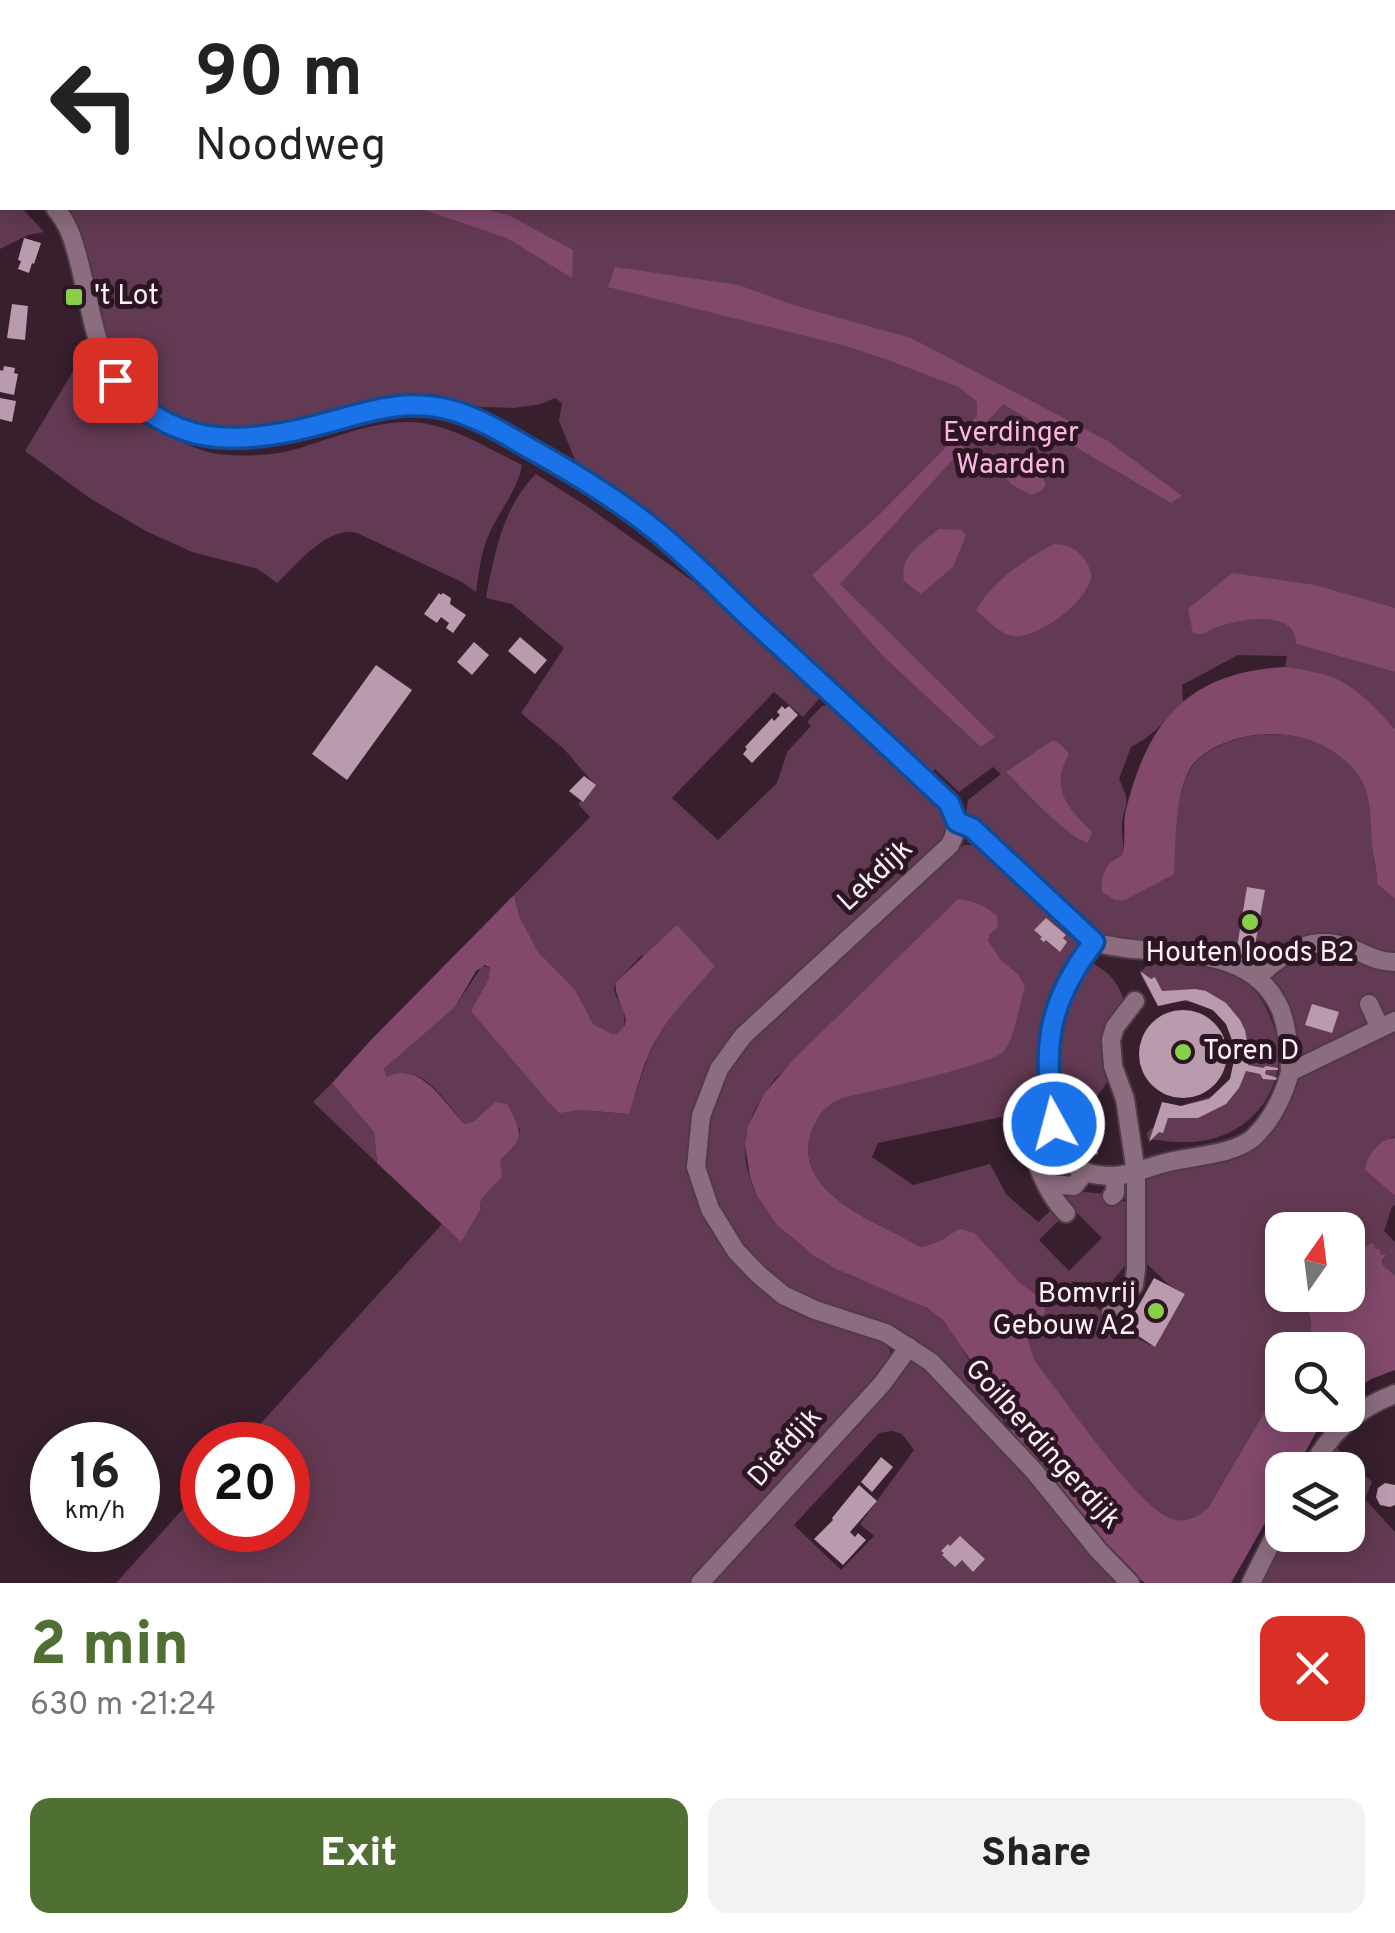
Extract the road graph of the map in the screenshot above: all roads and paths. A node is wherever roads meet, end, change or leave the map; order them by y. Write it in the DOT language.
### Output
graph roads {
  1 [pos="56,210"];
  2 [pos="957,822"];
  3 [pos="1094,942"];
  4 [pos="1395,962"];
  5 [pos="1257,978"];
  6 [pos="1135,1001"];
  7 [pos="1369,1004"];
  8 [pos="1388,1025"];
  9 [pos="1290,1072"];
  10 [pos="1055,1128"];
  11 [pos="1086,1172"];
  12 [pos="1136,1173"];
  13 [pos="1115,1176"];
  14 [pos="1048,1184"];
  15 [pos="1112,1196"];
  16 [pos="1066,1213"];
  17 [pos="1111,1313"];
  18 [pos="909,1347"];
  19 [pos="1395,1394"];
  20 [pos="1321,1452"];
  21 [pos="1266,1552"];
  22 [pos="700,1583"];
  23 [pos="1130,1583"];
  24 [pos="1250,1583"];
  1 -- 2 [label="street"];
  2 -- 3 [label="street"];
  2 -- 18 [label="street, Lekdijk"];
  3 -- 5 [label="street"];
  3 -- 10 [label="street"];
  4 -- 5 [label="street"];
  5 -- 9 [label="street"];
  6 -- 12 [label="street"];
  7 -- 8 [label="street"];
  8 -- 9 [label="street"];
  9 -- 12 [label="street"];
  10 -- 11 [label="street"];
  10 -- 14 [label="street"];
  11 -- 13 [label="street"];
  11 -- 14 [label="street"];
  12 -- 13 [label="street"];
  12 -- 17 [label="street"];
  13 -- 15 [label="street"];
  14 -- 16 [label="street"];
  18 -- 22 [label="street, Diefdijk"];
  18 -- 23 [label="street, Goilberdingerdijk"];
  19 -- 20 [label="street"];
  21 -- 24 [label="street"];
}
